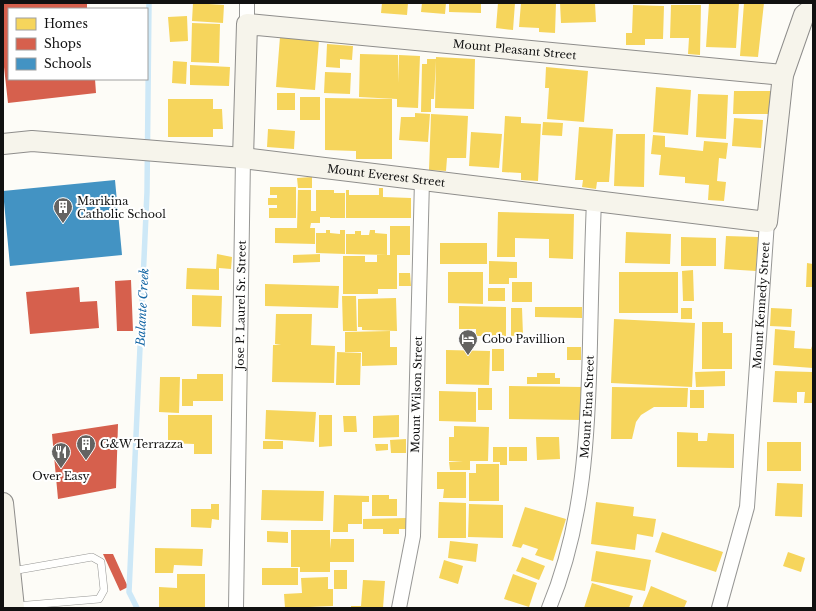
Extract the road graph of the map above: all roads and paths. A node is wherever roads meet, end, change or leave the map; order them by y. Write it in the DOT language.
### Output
graph roads {
  1 [pos="247,3"];
  2 [pos="813,8"];
  3 [pos="247,24"];
  4 [pos="783,75"];
  5 [pos="3,144"];
  6 [pos="243,158"];
  7 [pos="422,180"];
  8 [pos="594,201"];
  9 [pos="767,222"];
  10 [pos="3,503"];
  11 [pos="6,571"];
  12 [pos="14,607"];
  13 [pos="236,608"];
  14 [pos="399,608"];
  15 [pos="549,608"];
  16 [pos="719,608"];
  1 -- 3 [label="street, Jose P. Laurel Sr. Street"];
  2 -- 4 [label="street, Mount Kennedy Street"];
  3 -- 4 [label="street, Mount Pleasant Street"];
  3 -- 6 [label="street, Jose P. Laurel Sr. Street"];
  4 -- 9 [label="street, Mount Kennedy Street"];
  5 -- 6 [label="street, Mount Everest Street"];
  6 -- 7 [label="street, Mount Everest Street"];
  6 -- 13 [label="street, Jose P. Laurel Sr. Street"];
  7 -- 8 [label="street, Mount Everest Street"];
  7 -- 14 [label="street, Mount Wilson Street"];
  8 -- 9 [label="street, Mount Everest Street"];
  8 -- 15 [label="street, Mount Etna Street"];
  9 -- 16 [label="street, Mount Kennedy Street"];
  10 -- 11 [label="street"];
  11 -- 12 [label="street"];
  11 -- 12 [label="lane"];
}
